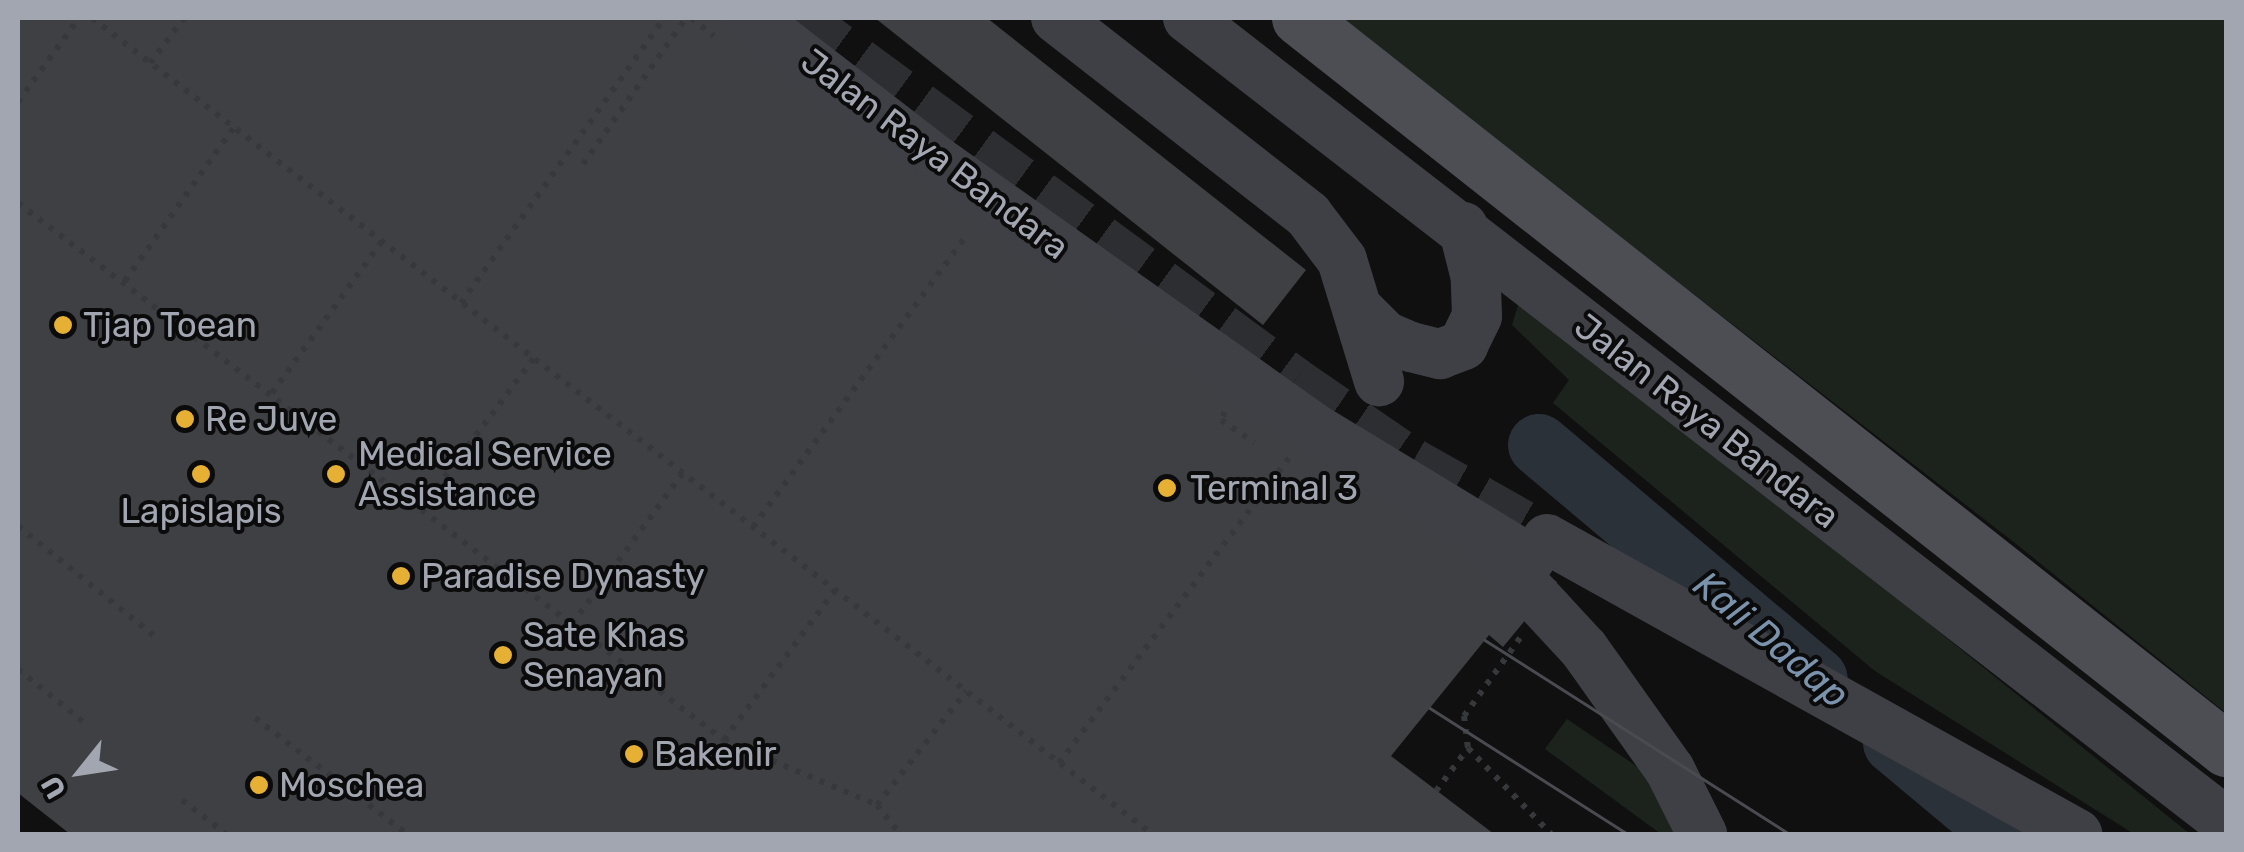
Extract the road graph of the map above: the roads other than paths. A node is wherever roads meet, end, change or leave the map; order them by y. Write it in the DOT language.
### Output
graph roads {
  1 [pos="752,18"];
  2 [pos="1056,18"];
  3 [pos="1188,18"];
  4 [pos="1299,18"];
  5 [pos="1463,227"];
  6 [pos="1361,312"];
  7 [pos="1379,381"];
  8 [pos="1412,464"];
  9 [pos="1546,539"];
  10 [pos="2226,749"];
  11 [pos="2226,822"];
  12 [pos="1702,834"];
  13 [pos="2026,834"];
  14 [pos="2077,834"];
  1 -- 13 [label="street, Jalan Raya Bandara, bridge"];
  2 -- 6 [label="street"];
  3 -- 5 [label="street, Jalan Raya Bandara"];
  4 -- 10 [label="main road, Jalan Raya Bandara"];
  5 -- 6 [label="street"];
  5 -- 11 [label="street, Jalan Raya Bandara"];
  6 -- 7 [label="street"];
  8 -- 12 [label="street"];
  9 -- 14 [label="street"];
}
